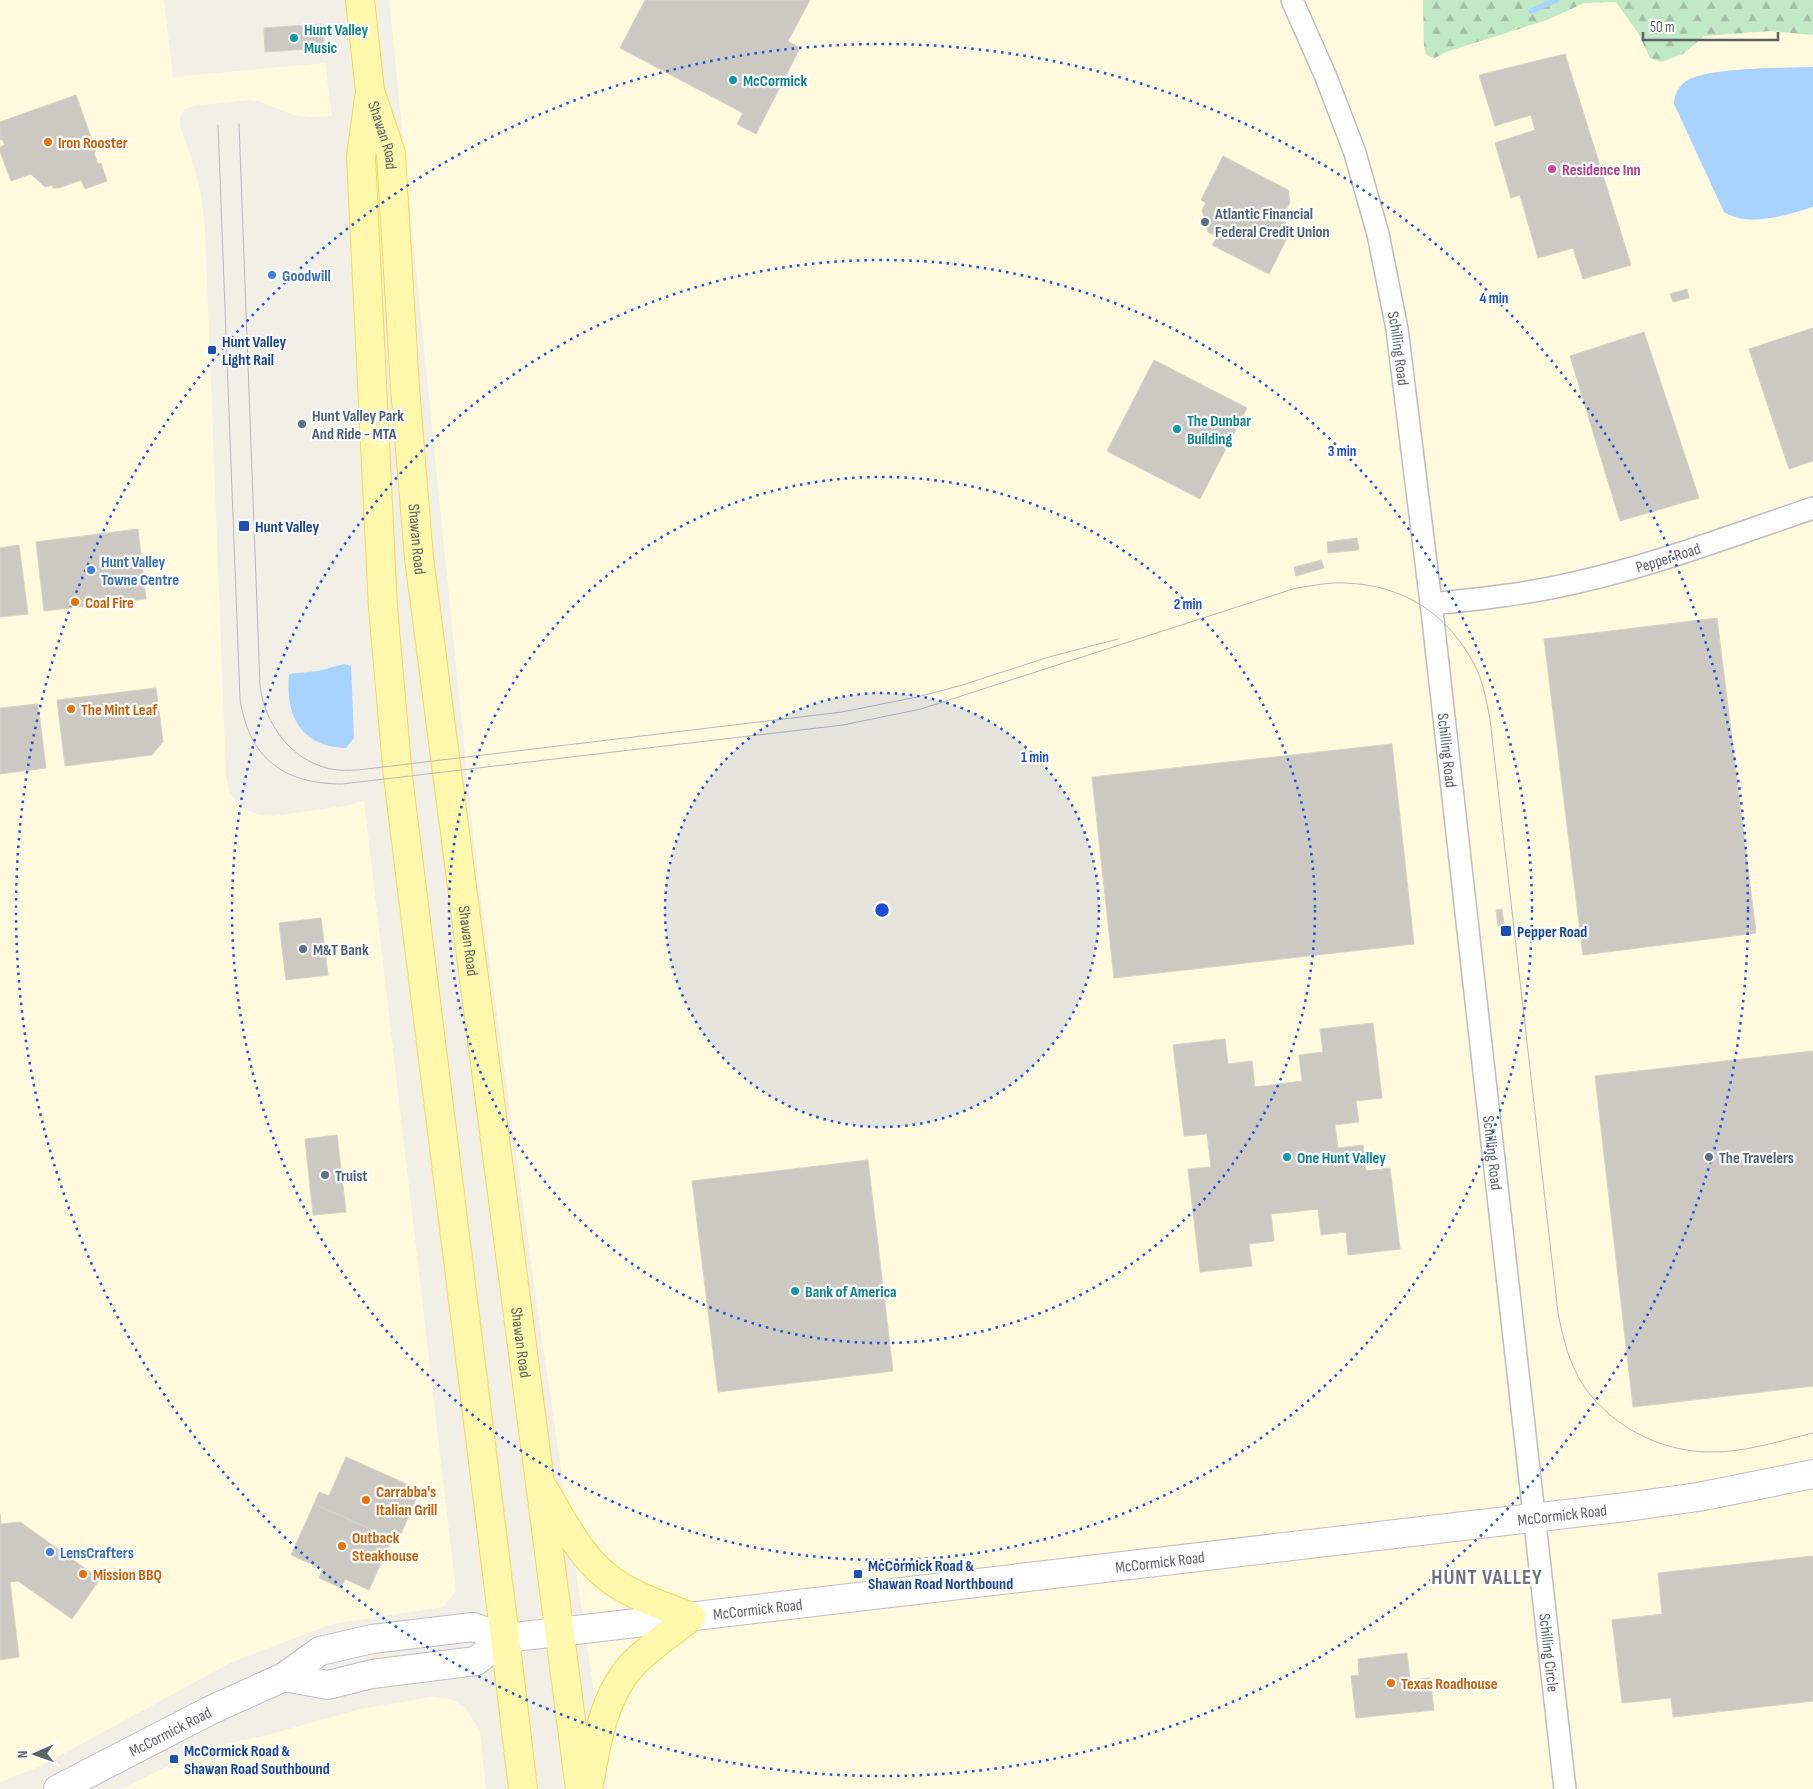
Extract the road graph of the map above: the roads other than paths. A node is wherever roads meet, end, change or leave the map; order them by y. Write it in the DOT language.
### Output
graph roads {
  1 [pos="360,0"];
  2 [pos="1292,0"];
  3 [pos="370,91"];
  4 [pos="376,469"];
  5 [pos="411,469"];
  6 [pos="1813,508"];
  7 [pos="1431,604"];
  8 [pos="1813,1474"];
  9 [pos="540,1482"];
  10 [pos="1534,1517"];
  11 [pos="691,1617"];
  12 [pos="559,1632"];
  13 [pos="506,1638"];
  14 [pos="58,1789"];
  15 [pos="522,1789"];
  16 [pos="580,1789"];
  17 [pos="588,1789"];
  18 [pos="1565,1789"];
  1 -- 3 [label="main road, Shawan Road"];
  2 -- 7 [label="street, Schilling Road"];
  3 -- 4 [label="main road, Shawan Road"];
  3 -- 5 [label="main road, Shawan Road"];
  4 -- 5 [label="main road"];
  4 -- 13 [label="main road, Shawan Road"];
  5 -- 9 [label="main road, Shawan Road"];
  6 -- 7 [label="street, Pepper Road"];
  7 -- 10 [label="street, Schilling Road"];
  8 -- 10 [label="main road, McCormick Road"];
  9 -- 11 [label="main road"];
  9 -- 12 [label="main road, Shawan Road"];
  10 -- 11 [label="main road, McCormick Road"];
  10 -- 18 [label="street, Schilling Circle"];
  11 -- 12 [label="main road, McCormick Road"];
  11 -- 17 [label="main road"];
  12 -- 13 [label="main road, McCormick Road"];
  12 -- 16 [label="main road, Shawan Road"];
  13 -- 14 [label="main road, McCormick Road"];
  13 -- 15 [label="main road, Shawan Road"];
}
